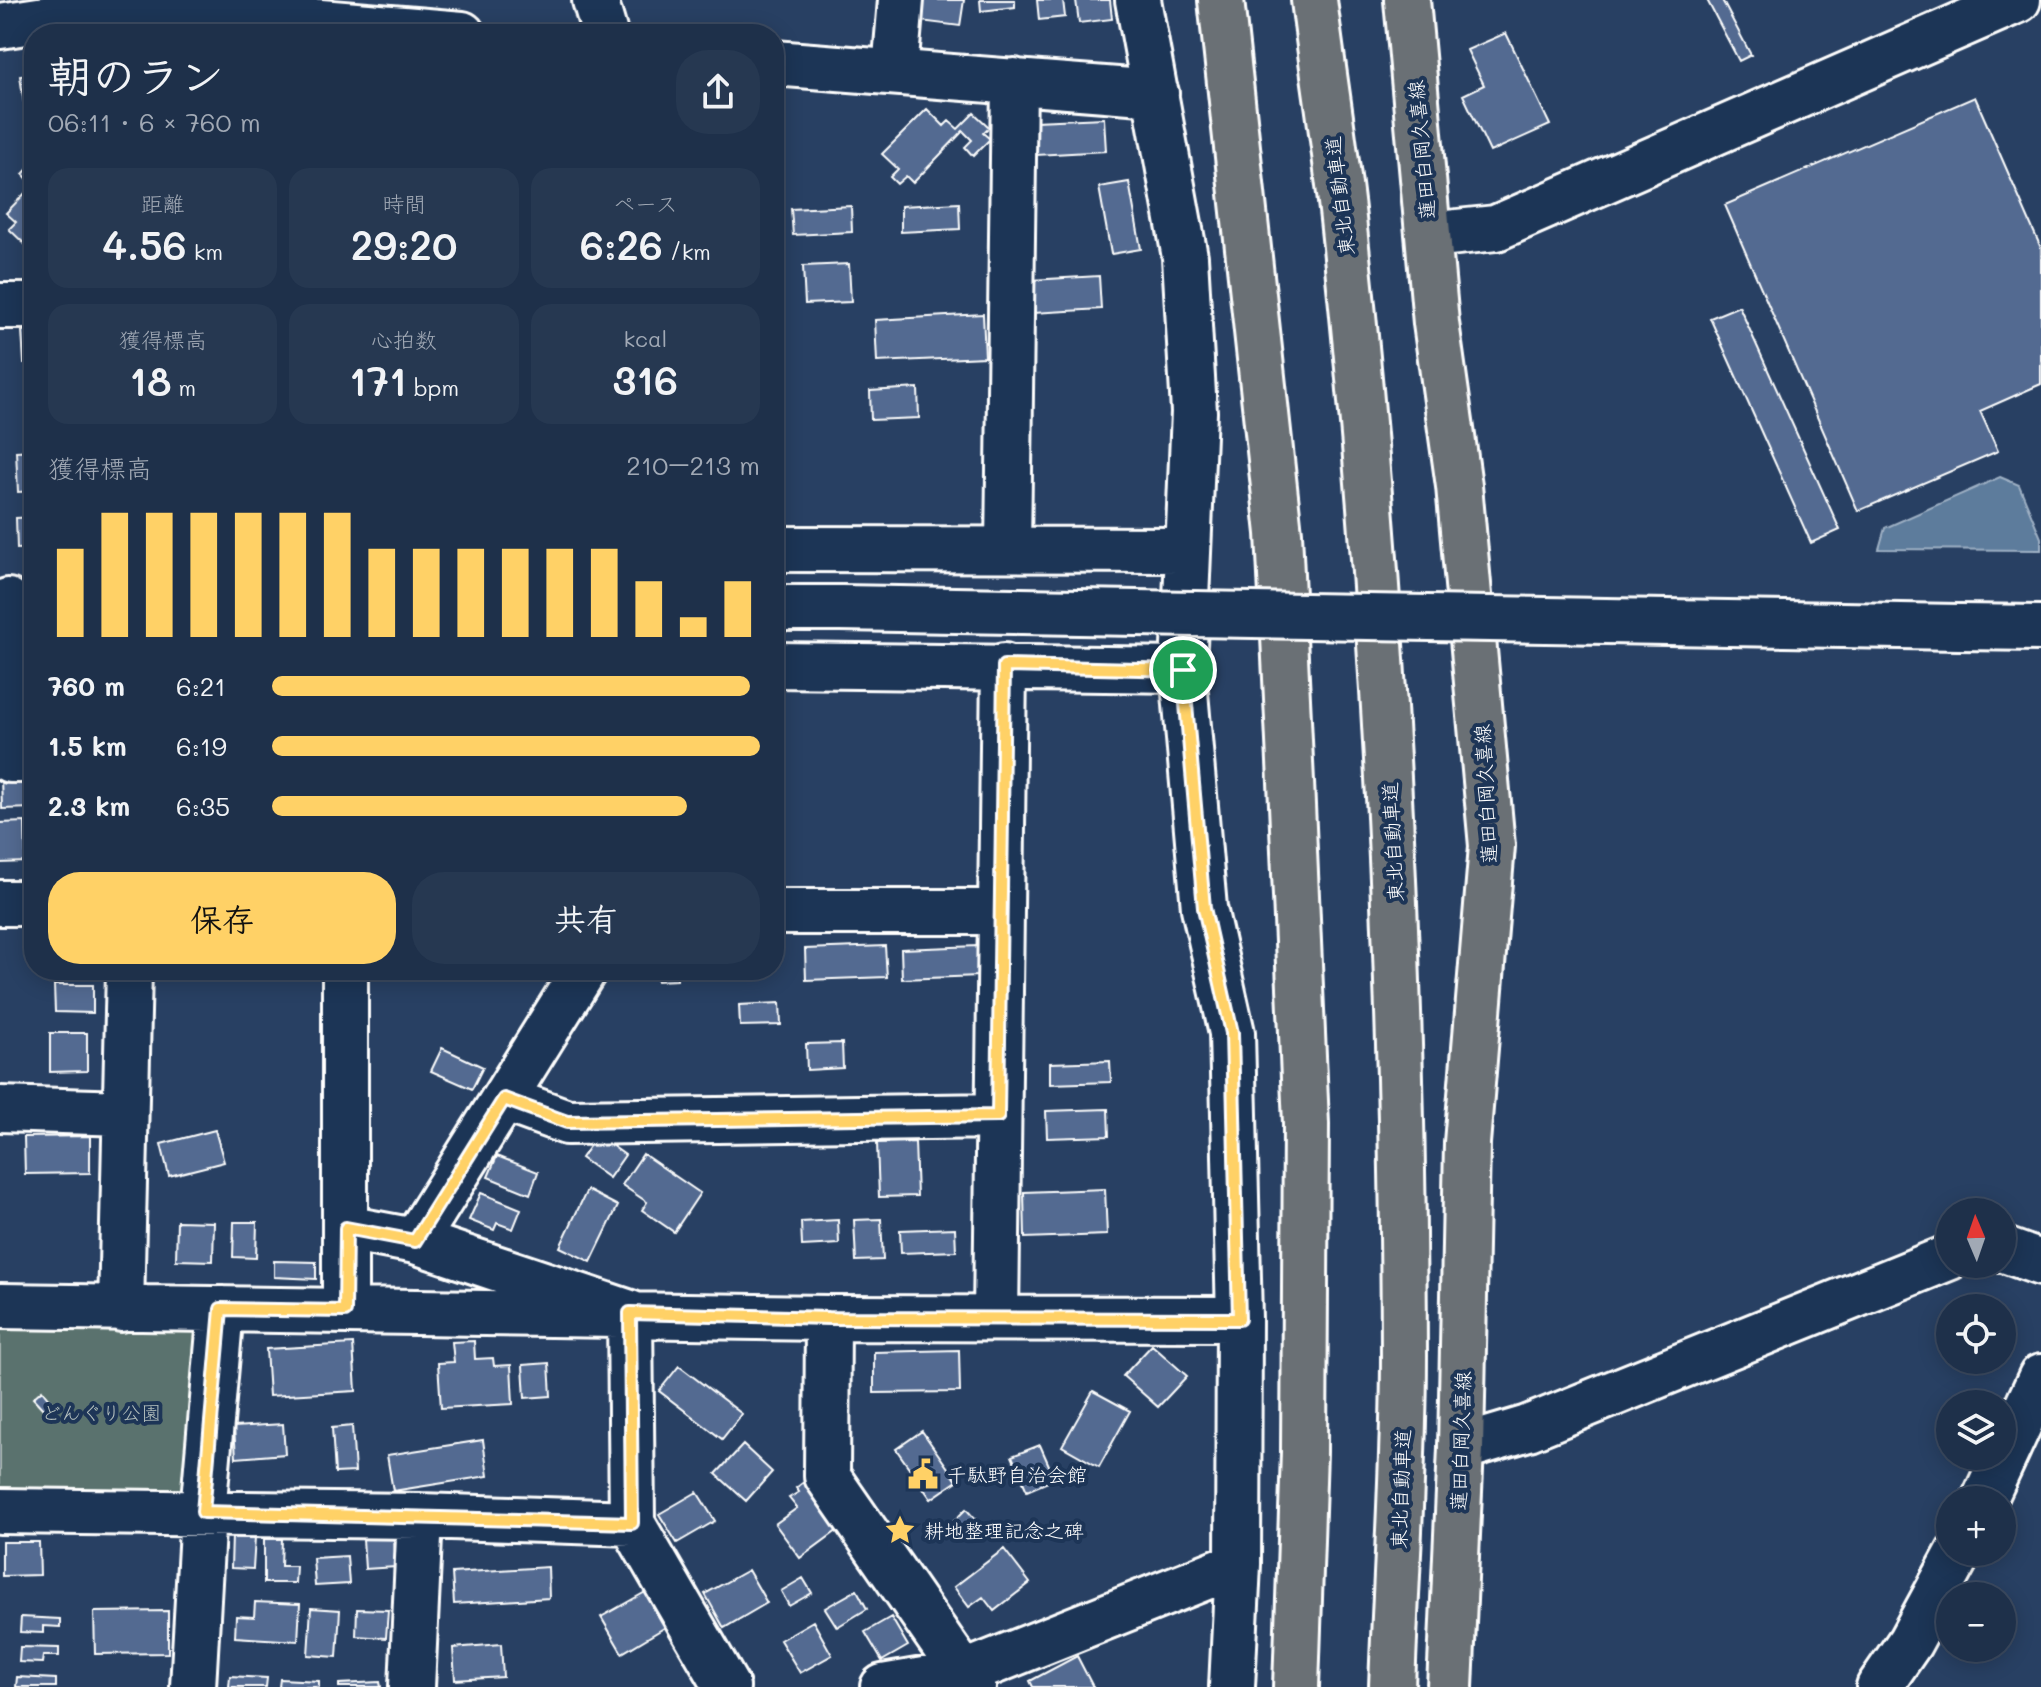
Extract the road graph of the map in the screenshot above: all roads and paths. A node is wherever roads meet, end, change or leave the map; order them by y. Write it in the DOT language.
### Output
graph roads {
  1 [pos="595,0"];
  2 [pos="901,0"];
  3 [pos="1138,0"];
  4 [pos="1221,0"];
  5 [pos="1314,0"];
  6 [pos="1407,0"];
  7 [pos="2018,0"];
  8 [pos="132,13"];
  9 [pos="300,24"];
  10 [pos="602,24"];
  11 [pos="0,26"];
  12 [pos="784,64"];
  13 [pos="895,71"];
  14 [pos="1014,81"];
  15 [pos="1156,93"];
  16 [pos="1429,235"];
  17 [pos="0,306"];
  18 [pos="24,306"];
  19 [pos="784,549"];
  20 [pos="1008,549"];
  21 [pos="1187,550"];
  22 [pos="14,601"];
  23 [pos="784,608"];
  24 [pos="2041,628"];
  25 [pos="784,665"];
  26 [pos="1004,666"];
  27 [pos="1183,670"];
  28 [pos="24,760"];
  29 [pos="0,903"];
  30 [pos="24,903"];
  31 [pos="784,912"];
  32 [pos="1001,912"];
  33 [pos="129,980"];
  34 [pos="345,980"];
  35 [pos="578,980"];
  36 [pos="504,1099"];
  37 [pos="0,1109"];
  38 [pos="125,1113"];
  39 [pos="998,1116"];
  40 [pos="346,1228"];
  41 [pos="415,1241"];
  42 [pos="2016,1254"];
  43 [pos="1936,1263"];
  44 [pos="2041,1263"];
  45 [pos="0,1306"];
  46 [pos="121,1309"];
  47 [pos="221,1309"];
  48 [pos="345,1311"];
  49 [pos="630,1313"];
  50 [pos="828,1318"];
  51 [pos="996,1318"];
  52 [pos="1239,1319"];
  53 [pos="2041,1377"];
  54 [pos="1461,1448"];
  55 [pos="1990,1486"];
  56 [pos="0,1511"];
  57 [pos="203,1512"];
  58 [pos="420,1516"];
  59 [pos="632,1523"];
  60 [pos="1238,1564"];
  61 [pos="1951,1566"];
  62 [pos="969,1680"];
  63 [pos="193,1687"];
  64 [pos="412,1687"];
  65 [pos="727,1687"];
  66 [pos="883,1687"];
  67 [pos="1232,1687"];
  68 [pos="1296,1687"];
  69 [pos="1392,1687"];
  70 [pos="1450,1687"];
  71 [pos="1879,1687"];
  1 -- 10 [label="street"];
  2 -- 13 [label="street"];
  3 -- 15 [label="street"];
  4 -- 68 [label="main road"];
  5 -- 69 [label="main road, 東北自動車道"];
  6 -- 16 [label="main road, 蓮田白岡久喜線"];
  7 -- 16 [label="street"];
  8 -- 9 [label="street"];
  8 -- 11 [label="street"];
  12 -- 13 [label="street"];
  13 -- 14 [label="street"];
  14 -- 15 [label="street"];
  14 -- 20 [label="street"];
  15 -- 21 [label="street"];
  16 -- 54 [label="main road, 蓮田白岡久喜線"];
  17 -- 18 [label="street"];
  19 -- 20 [label="street"];
  20 -- 21 [label="street"];
  21 -- 27 [label="street"];
  22 -- 28 [label="street"];
  23 -- 24 [label="street, bridge"];
  25 -- 26 [label="street"];
  26 -- 27 [label="street"];
  26 -- 32 [label="street"];
  27 -- 52 [label="street"];
  29 -- 30 [label="street"];
  31 -- 32 [label="street"];
  32 -- 39 [label="street"];
  33 -- 38 [label="street"];
  34 -- 40 [label="street"];
  35 -- 36 [label="street"];
  36 -- 39 [label="street"];
  36 -- 41 [label="street"];
  37 -- 38 [label="street"];
  38 -- 46 [label="street"];
  39 -- 51 [label="street"];
  40 -- 41 [label="street"];
  40 -- 48 [label="street"];
  41 -- 49 [label="street"];
  42 -- 44 [label="street"];
  43 -- 54 [label="street"];
  45 -- 46 [label="street"];
  46 -- 47 [label="street"];
  47 -- 48 [label="street"];
  47 -- 57 [label="street"];
  48 -- 49 [label="street"];
  49 -- 50 [label="street"];
  49 -- 59 [label="street"];
  50 -- 51 [label="street"];
  50 -- 62 [label="street"];
  51 -- 52 [label="street"];
  52 -- 60 [label="street"];
  53 -- 55 [label="street"];
  54 -- 70 [label="main road, 蓮田白岡久喜線"];
  56 -- 57 [label="street"];
  57 -- 58 [label="street"];
  57 -- 63 [label="street"];
  58 -- 59 [label="street"];
  58 -- 64 [label="street"];
  59 -- 65 [label="street"];
  60 -- 62 [label="street"];
  60 -- 67 [label="street"];
  61 -- 71 [label="street"];
  62 -- 66 [label="street"];
}
